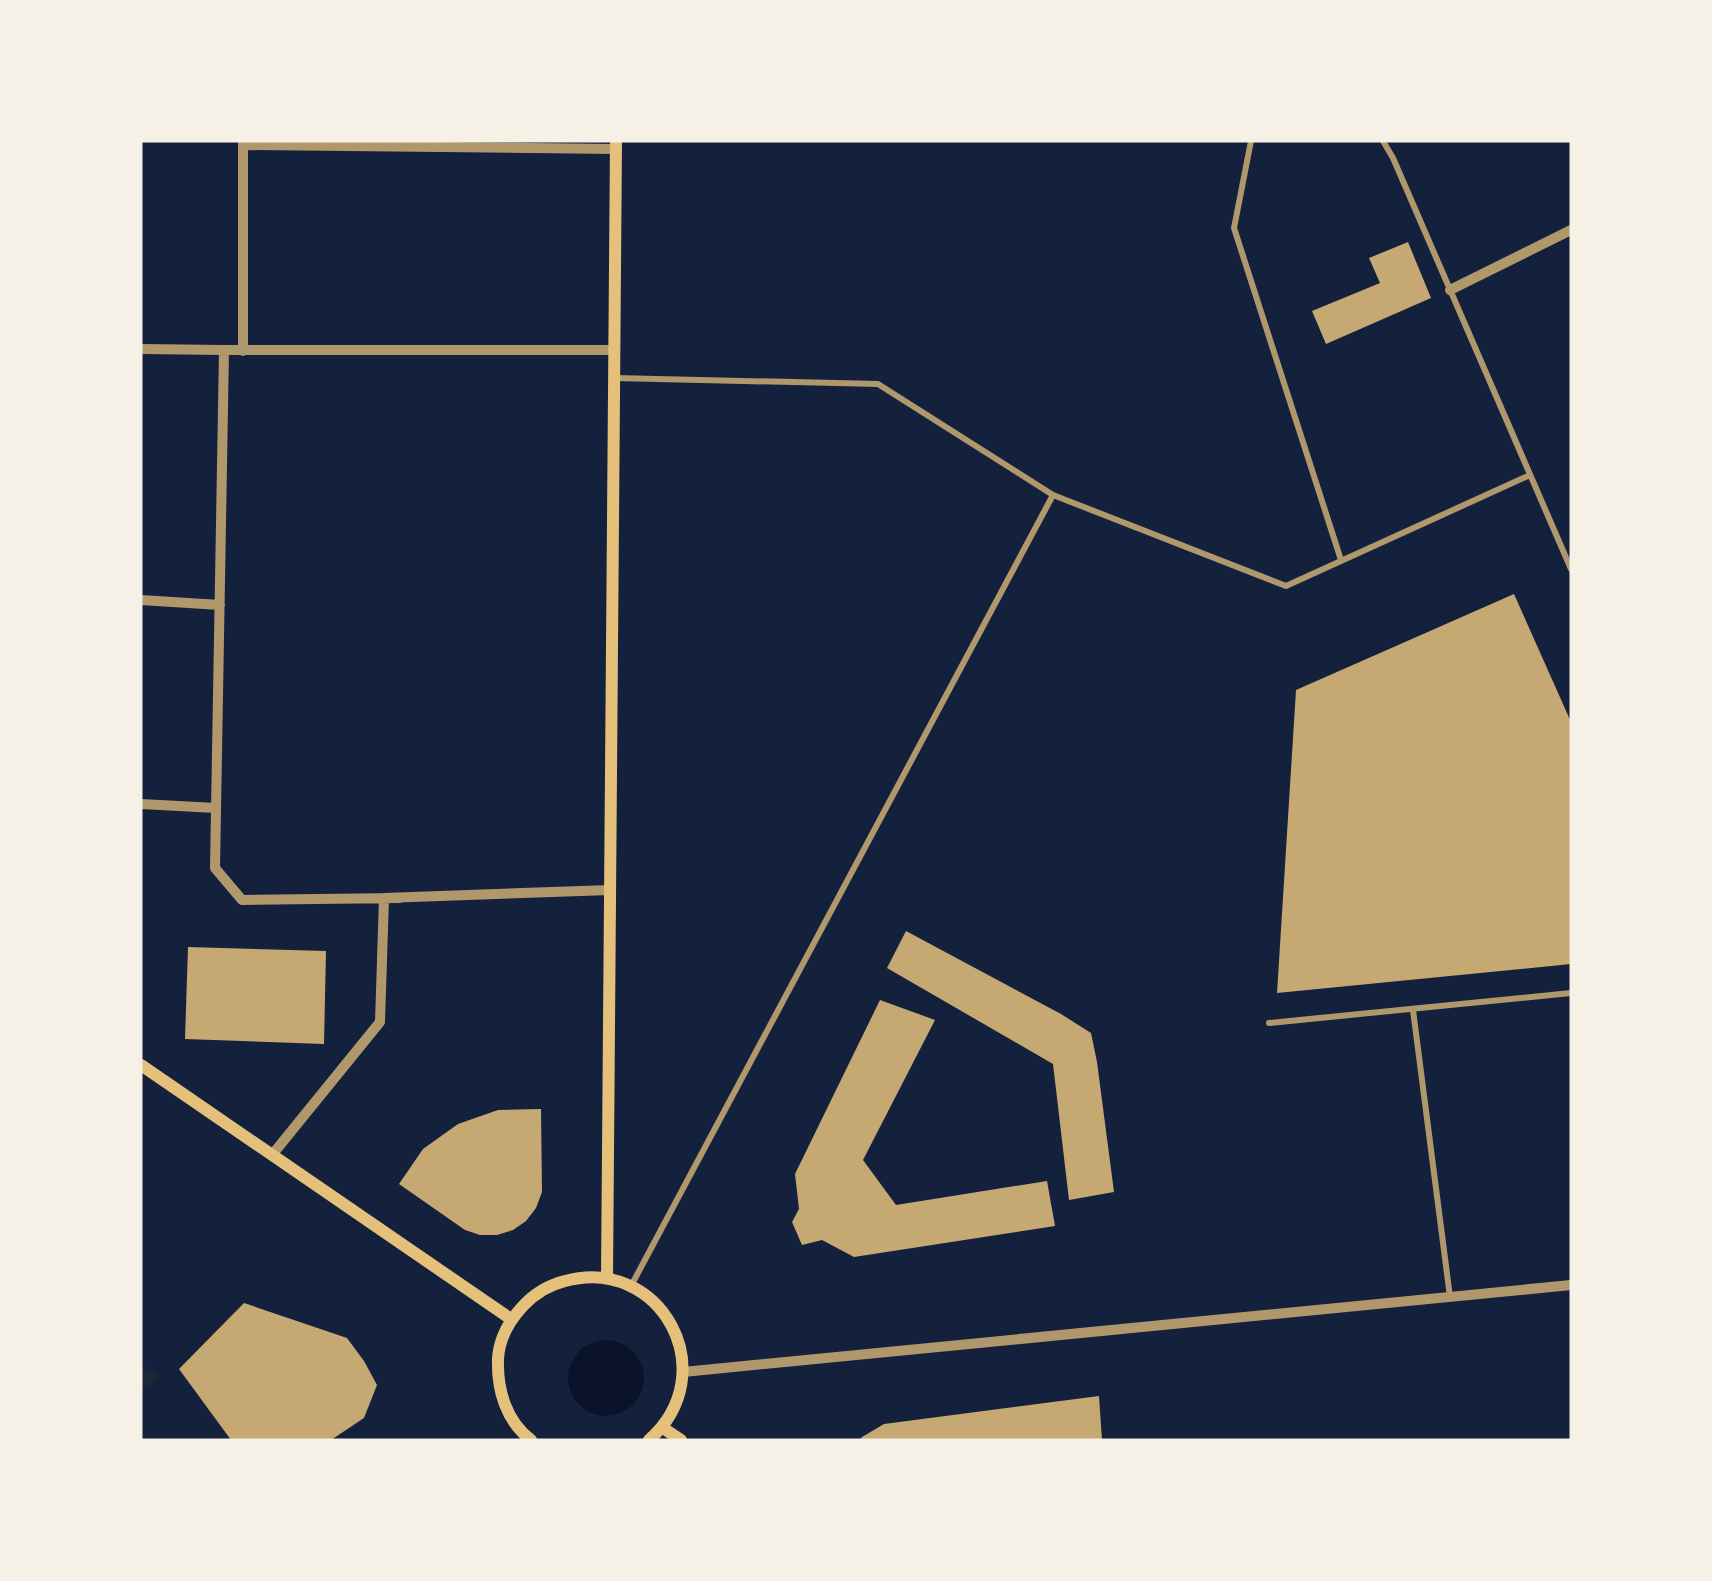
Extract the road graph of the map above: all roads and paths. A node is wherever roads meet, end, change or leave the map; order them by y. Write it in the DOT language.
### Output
graph roads {
  1 [pos="1251,141"];
  2 [pos="1383,141"];
  3 [pos="243,143"];
  4 [pos="616,145"];
  5 [pos="1571,230"];
  6 [pos="1450,290"];
  7 [pos="141,349"];
  8 [pos="224,350"];
  9 [pos="614,350"];
  10 [pos="243,351"];
  11 [pos="614,378"];
  12 [pos="1530,475"];
  13 [pos="1053,495"];
  14 [pos="1341,560"];
  15 [pos="1571,569"];
  16 [pos="141,600"];
  17 [pos="220,605"];
  18 [pos="141,804"];
  19 [pos="216,808"];
  20 [pos="610,890"];
  21 [pos="400,898"];
  22 [pos="1571,993"];
  23 [pos="1413,1010"];
  24 [pos="1269,1023"];
  25 [pos="141,1065"];
  26 [pos="272,1155"];
  27 [pos="607,1278"];
  28 [pos="1571,1285"];
  29 [pos="631,1286"];
  30 [pos="1450,1297"];
  31 [pos="511,1319"];
  32 [pos="683,1372"];
  33 [pos="663,1428"];
  34 [pos="523,1438"];
  35 [pos="649,1440"];
  36 [pos="681,1440"];
  1 -- 14 [label="street"];
  2 -- 6 [label="street"];
  3 -- 4 [label="street"];
  3 -- 10 [label="street"];
  4 -- 9 [label="main road"];
  5 -- 6 [label="street"];
  6 -- 12 [label="street"];
  7 -- 8 [label="street"];
  8 -- 10 [label="street"];
  8 -- 17 [label="street"];
  9 -- 10 [label="street"];
  9 -- 11 [label="main road"];
  11 -- 13 [label="street"];
  11 -- 20 [label="main road"];
  12 -- 14 [label="street"];
  12 -- 15 [label="street"];
  13 -- 14 [label="street"];
  13 -- 29 [label="street"];
  16 -- 17 [label="street"];
  17 -- 19 [label="street"];
  18 -- 19 [label="street"];
  19 -- 21 [label="street"];
  20 -- 21 [label="street"];
  20 -- 27 [label="main road"];
  21 -- 26 [label="street"];
  22 -- 23 [label="street"];
  23 -- 24 [label="street"];
  23 -- 30 [label="street"];
  25 -- 26 [label="main road"];
  26 -- 31 [label="main road"];
  27 -- 29 [label="main road"];
  27 -- 31 [label="main road"];
  28 -- 30 [label="street"];
  29 -- 32 [label="main road"];
  30 -- 32 [label="street"];
  31 -- 34 [label="main road"];
  32 -- 33 [label="main road"];
  33 -- 35 [label="main road"];
  33 -- 36 [label="main road"];
}
